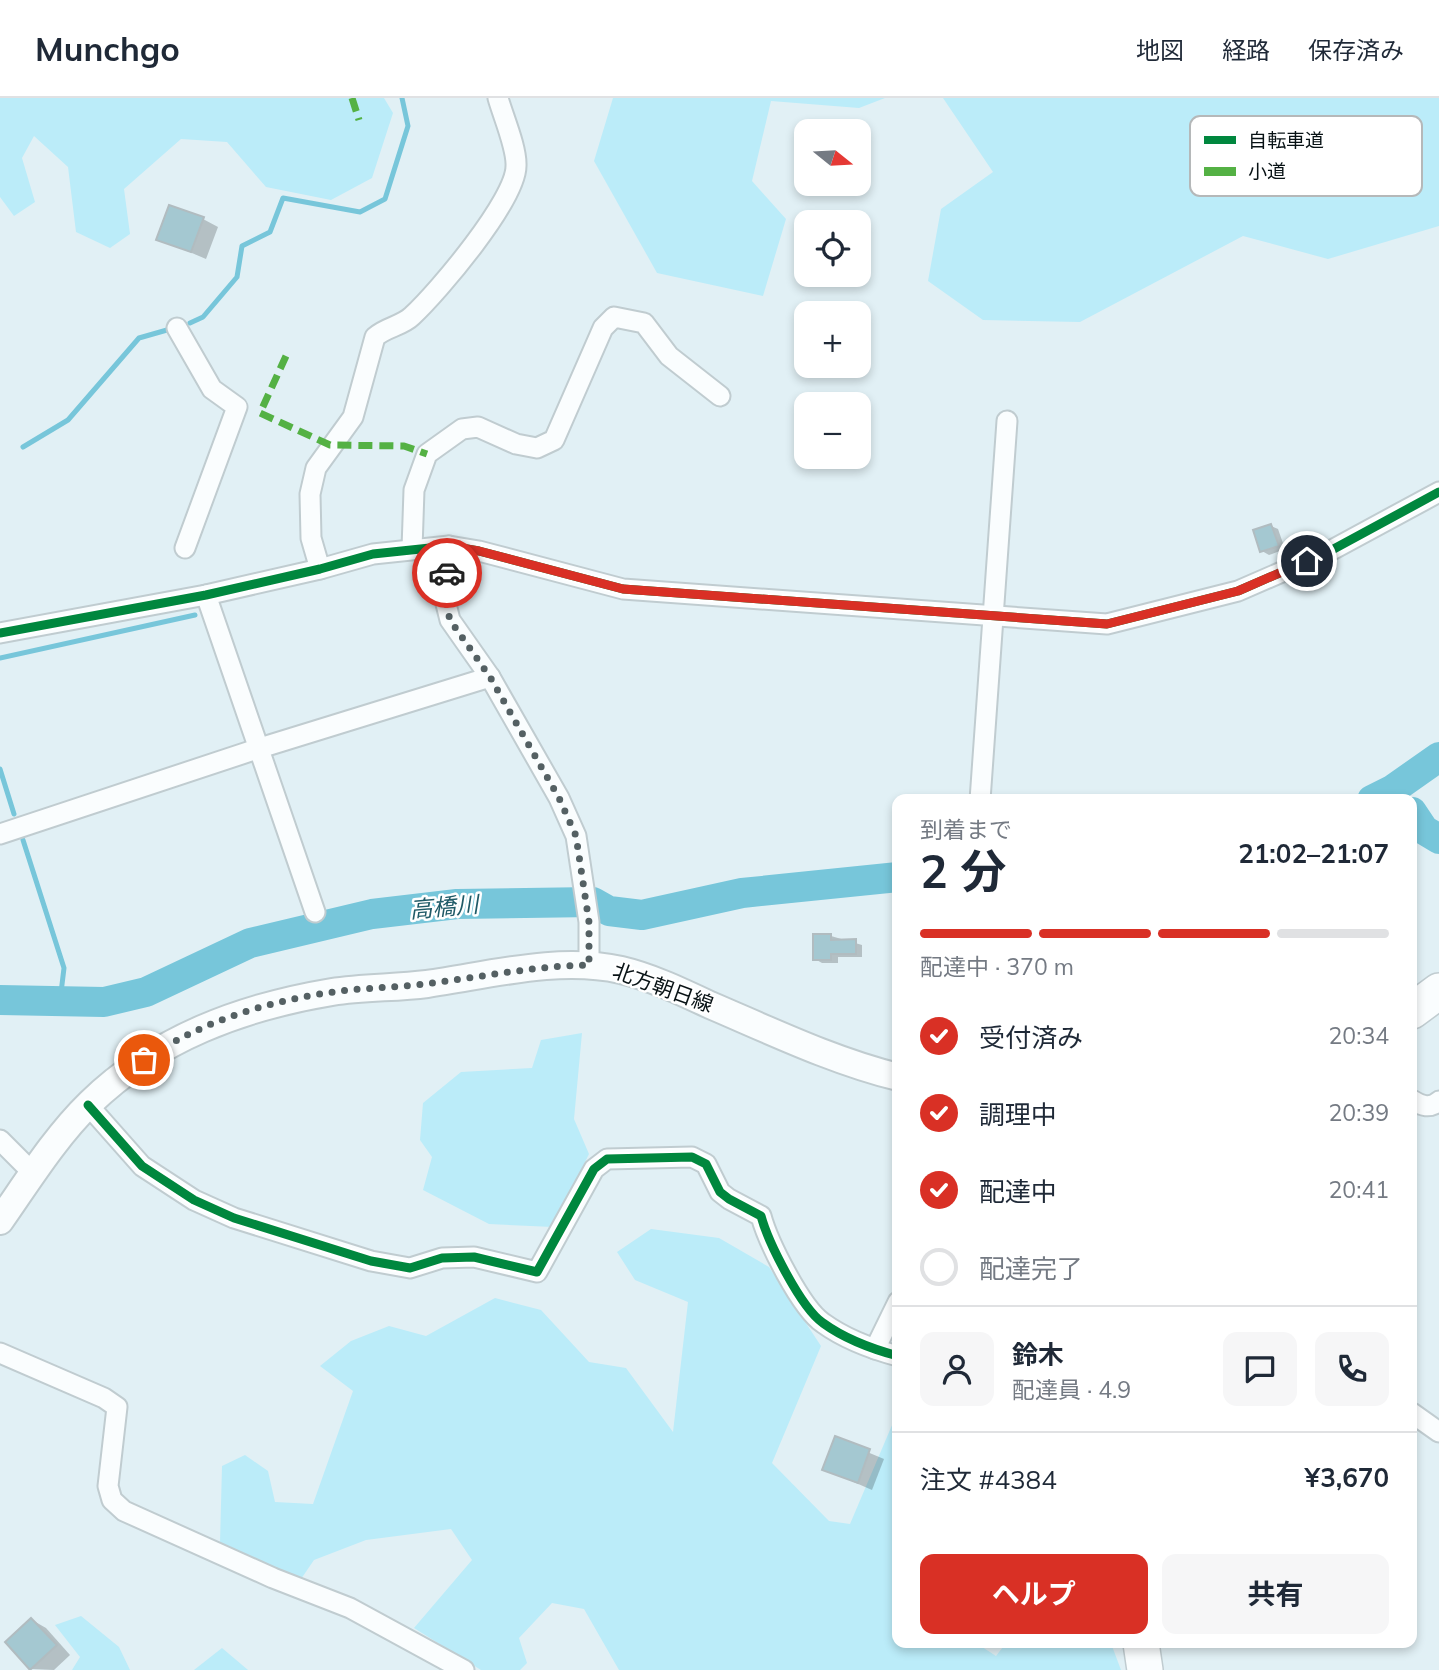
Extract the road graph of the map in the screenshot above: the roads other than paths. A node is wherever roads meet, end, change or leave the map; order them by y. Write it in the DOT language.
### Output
graph roads {
  1 [pos="498,98"];
  2 [pos="177,328"];
  3 [pos="720,396"];
  4 [pos="1007,421"];
  5 [pos="1439,492"];
  6 [pos="449,546"];
  7 [pos="186,548"];
  8 [pos="412,549"];
  9 [pos="320,569"];
  10 [pos="206,594"];
  11 [pos="992,616"];
  12 [pos="0,633"];
  13 [pos="490,677"];
  14 [pos="260,748"];
  15 [pos="979,794"];
  16 [pos="0,834"];
  17 [pos="316,912"];
  18 [pos="589,965"];
  19 [pos="1439,991"];
  20 [pos="1417,1007"];
  21 [pos="892,1075"];
  22 [pos="1439,1101"];
  23 [pos="1417,1103"];
  24 [pos="88,1105"];
  25 [pos="0,1140"];
  26 [pos="33,1172"];
  27 [pos="0,1221"];
  28 [pos="892,1314"];
  29 [pos="875,1349"];
  30 [pos="0,1353"];
  31 [pos="892,1354"];
  32 [pos="1417,1417"];
  33 [pos="1439,1432"];
  34 [pos="1142,1648"];
  35 [pos="464,1670"];
  36 [pos="1145,1670"];
  1 -- 9 [label="street"];
  2 -- 7 [label="street"];
  3 -- 8 [label="street"];
  4 -- 11 [label="street"];
  5 -- 11 [label="street"];
  6 -- 8 [label="street"];
  6 -- 11 [label="street"];
  6 -- 13 [label="street"];
  8 -- 9 [label="street"];
  9 -- 10 [label="street"];
  10 -- 12 [label="street"];
  10 -- 14 [label="street"];
  11 -- 15 [label="street"];
  13 -- 14 [label="street"];
  13 -- 18 [label="street"];
  14 -- 16 [label="street"];
  14 -- 17 [label="street"];
  18 -- 21 [label="main road, 北方朝日線"];
  18 -- 24 [label="main road, 北方朝日線"];
  19 -- 20 [label="highway"];
  22 -- 23 [label="street"];
  24 -- 26 [label="main road, 北方朝日線"];
  24 -- 29 [label="street"];
  25 -- 26 [label="street"];
  26 -- 27 [label="main road, 北方朝日線"];
  28 -- 29 [label="street"];
  29 -- 31 [label="street"];
  30 -- 35 [label="street"];
  32 -- 33 [label="street"];
  34 -- 36 [label="highway"];
}
